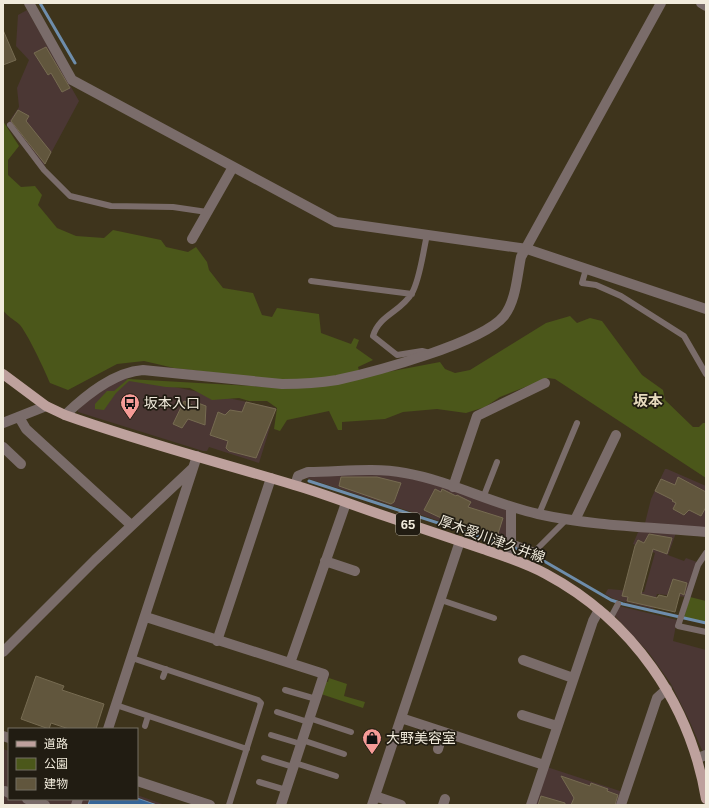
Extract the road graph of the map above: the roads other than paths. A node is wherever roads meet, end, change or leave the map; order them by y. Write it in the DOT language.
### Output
graph roads {
  1 [pos="29,3"];
  2 [pos="661,3"];
  3 [pos="701,3"];
  4 [pos="706,6"];
  5 [pos="10,125"];
  6 [pos="233,167"];
  7 [pos="207,212"];
  8 [pos="427,235"];
  9 [pos="192,239"];
  10 [pos="527,249"];
  11 [pos="586,269"];
  12 [pos="311,281"];
  13 [pos="412,294"];
  14 [pos="706,309"];
  15 [pos="431,354"];
  16 [pos="3,374"];
  17 [pos="706,374"];
  18 [pos="545,383"];
  19 [pos="46,406"];
  20 [pos="66,415"];
  21 [pos="19,417"];
  22 [pos="3,423"];
  23 [pos="577,423"];
  24 [pos="567,429"];
  25 [pos="574,432"];
  26 [pos="616,435"];
  27 [pos="3,447"];
  28 [pos="197,456"];
  29 [pos="554,461"];
  30 [pos="497,462"];
  31 [pos="21,464"];
  32 [pos="561,464"];
  33 [pos="193,467"];
  34 [pos="271,478"];
  35 [pos="295,485"];
  36 [pos="453,487"];
  37 [pos="484,498"];
  38 [pos="346,502"];
  39 [pos="511,508"];
  40 [pos="539,514"];
  41 [pos="571,519"];
  42 [pos="131,525"];
  43 [pos="706,532"];
  44 [pos="460,541"];
  45 [pos="509,549"];
  46 [pos="706,553"];
  47 [pos="325,561"];
  48 [pos="354,571"];
  49 [pos="441,600"];
  50 [pos="618,604"];
  51 [pos="599,610"];
  52 [pos="146,617"];
  53 [pos="494,618"];
  54 [pos="610,620"];
  55 [pos="706,632"];
  56 [pos="218,640"];
  57 [pos="3,652"];
  58 [pos="132,658"];
  59 [pos="523,660"];
  60 [pos="290,663"];
  61 [pos="166,669"];
  62 [pos="163,678"];
  63 [pos="573,678"];
  64 [pos="667,688"];
  65 [pos="285,690"];
  66 [pos="316,699"];
  67 [pos="116,705"];
  68 [pos="277,712"];
  69 [pos="522,715"];
  70 [pos="148,716"];
  71 [pos="401,718"];
  72 [pos="309,720"];
  73 [pos="145,726"];
  74 [pos="557,726"];
  75 [pos="108,728"];
  76 [pos="351,732"];
  77 [pos="443,732"];
  78 [pos="271,735"];
  79 [pos="301,742"];
  80 [pos="247,749"];
  81 [pos="438,749"];
  82 [pos="344,754"];
  83 [pos="702,757"];
  84 [pos="264,758"];
  85 [pos="294,765"];
  86 [pos="544,765"];
  87 [pos="336,776"];
  88 [pos="138,781"];
  89 [pos="259,782"];
  90 [pos="286,790"];
  91 [pos="706,799"];
  92 [pos="31,800"];
  93 [pos="373,801"];
  94 [pos="45,805"];
  95 [pos="210,805"];
  96 [pos="229,805"];
  97 [pos="281,805"];
  98 [pos="401,805"];
  99 [pos="531,805"];
  100 [pos="621,805"];
  1 -- 6 [label="street"];
  2 -- 10 [label="street"];
  3 -- 4 [label="street"];
  5 -- 7 [label="lane"];
  6 -- 7 [label="street"];
  6 -- 8 [label="street"];
  7 -- 9 [label="street"];
  8 -- 10 [label="street"];
  8 -- 13 [label="lane"];
  10 -- 11 [label="street"];
  10 -- 15 [label="street"];
  11 -- 14 [label="street"];
  11 -- 17 [label="lane"];
  12 -- 13 [label="lane"];
  13 -- 15 [label="lane"];
  15 -- 20 [label="street"];
  16 -- 19 [label="main road, 厚木愛川津久井線 / 65"];
  18 -- 36 [label="street"];
  19 -- 20 [label="main road, 厚木愛川津久井線 / 65"];
  19 -- 21 [label="street"];
  20 -- 28 [label="main road, 厚木愛川津久井線 / 65"];
  21 -- 22 [label="street"];
  21 -- 42 [label="street"];
  23 -- 25 [label="lane"];
  24 -- 25 [label="lane"];
  25 -- 32 [label="lane"];
  26 -- 41 [label="street"];
  27 -- 31 [label="street"];
  28 -- 33 [label="street"];
  28 -- 34 [label="main road, 厚木愛川津久井線 / 65"];
  29 -- 32 [label="lane"];
  30 -- 37 [label="lane"];
  32 -- 40 [label="lane"];
  33 -- 42 [label="street"];
  33 -- 52 [label="street"];
  34 -- 35 [label="main road, 厚木愛川津久井線 / 65"];
  34 -- 56 [label="street"];
  35 -- 36 [label="street"];
  35 -- 38 [label="main road, 厚木愛川津久井線 / 65"];
  36 -- 37 [label="street"];
  37 -- 39 [label="street"];
  38 -- 44 [label="main road, 厚木愛川津久井線 / 65"];
  38 -- 47 [label="street"];
  39 -- 40 [label="street"];
  39 -- 45 [label="street"];
  40 -- 41 [label="street"];
  41 -- 43 [label="street"];
  41 -- 45 [label="lane"];
  42 -- 57 [label="street"];
  44 -- 45 [label="main road, 厚木愛川津久井線 / 65"];
  44 -- 49 [label="street"];
  45 -- 51 [label="main road, 厚木愛川津久井線 / 65"];
  46 -- 55 [label="lane"];
  47 -- 48 [label="street"];
  47 -- 60 [label="street"];
  49 -- 53 [label="lane"];
  49 -- 71 [label="street"];
  50 -- 54 [label="lane"];
  51 -- 54 [label="main road, 厚木愛川津久井線 / 65"];
  51 -- 63 [label="street"];
  52 -- 56 [label="street"];
  52 -- 58 [label="street"];
  54 -- 64 [label="main road, 厚木愛川津久井線 / 65"];
  56 -- 60 [label="street"];
  58 -- 61 [label="lane"];
  58 -- 67 [label="street"];
  59 -- 63 [label="street"];
  60 -- 66 [label="street"];
  61 -- 62 [label="lane"];
  61 -- 80 [label="lane"];
  63 -- 74 [label="street"];
  64 -- 83 [label="main road, 厚木愛川津久井線 / 65"];
  64 -- 100 [label="street"];
  65 -- 66 [label="lane"];
  66 -- 72 [label="street"];
  67 -- 70 [label="lane"];
  67 -- 75 [label="street"];
  68 -- 72 [label="lane"];
  69 -- 74 [label="street"];
  70 -- 73 [label="lane"];
  70 -- 80 [label="lane"];
  71 -- 77 [label="street"];
  71 -- 93 [label="street"];
  72 -- 76 [label="lane"];
  72 -- 79 [label="street"];
  74 -- 86 [label="street"];
  77 -- 81 [label="street"];
  77 -- 86 [label="street"];
  78 -- 79 [label="lane"];
  79 -- 82 [label="lane"];
  79 -- 85 [label="street"];
  80 -- 96 [label="lane"];
  83 -- 91 [label="main road, 厚木愛川津久井線 / 65"];
  84 -- 85 [label="lane"];
  85 -- 87 [label="lane"];
  85 -- 90 [label="street"];
  86 -- 99 [label="street"];
  88 -- 95 [label="street"];
  89 -- 90 [label="lane"];
  90 -- 97 [label="street"];
  92 -- 94 [label="street"];
  93 -- 98 [label="street"];
}
